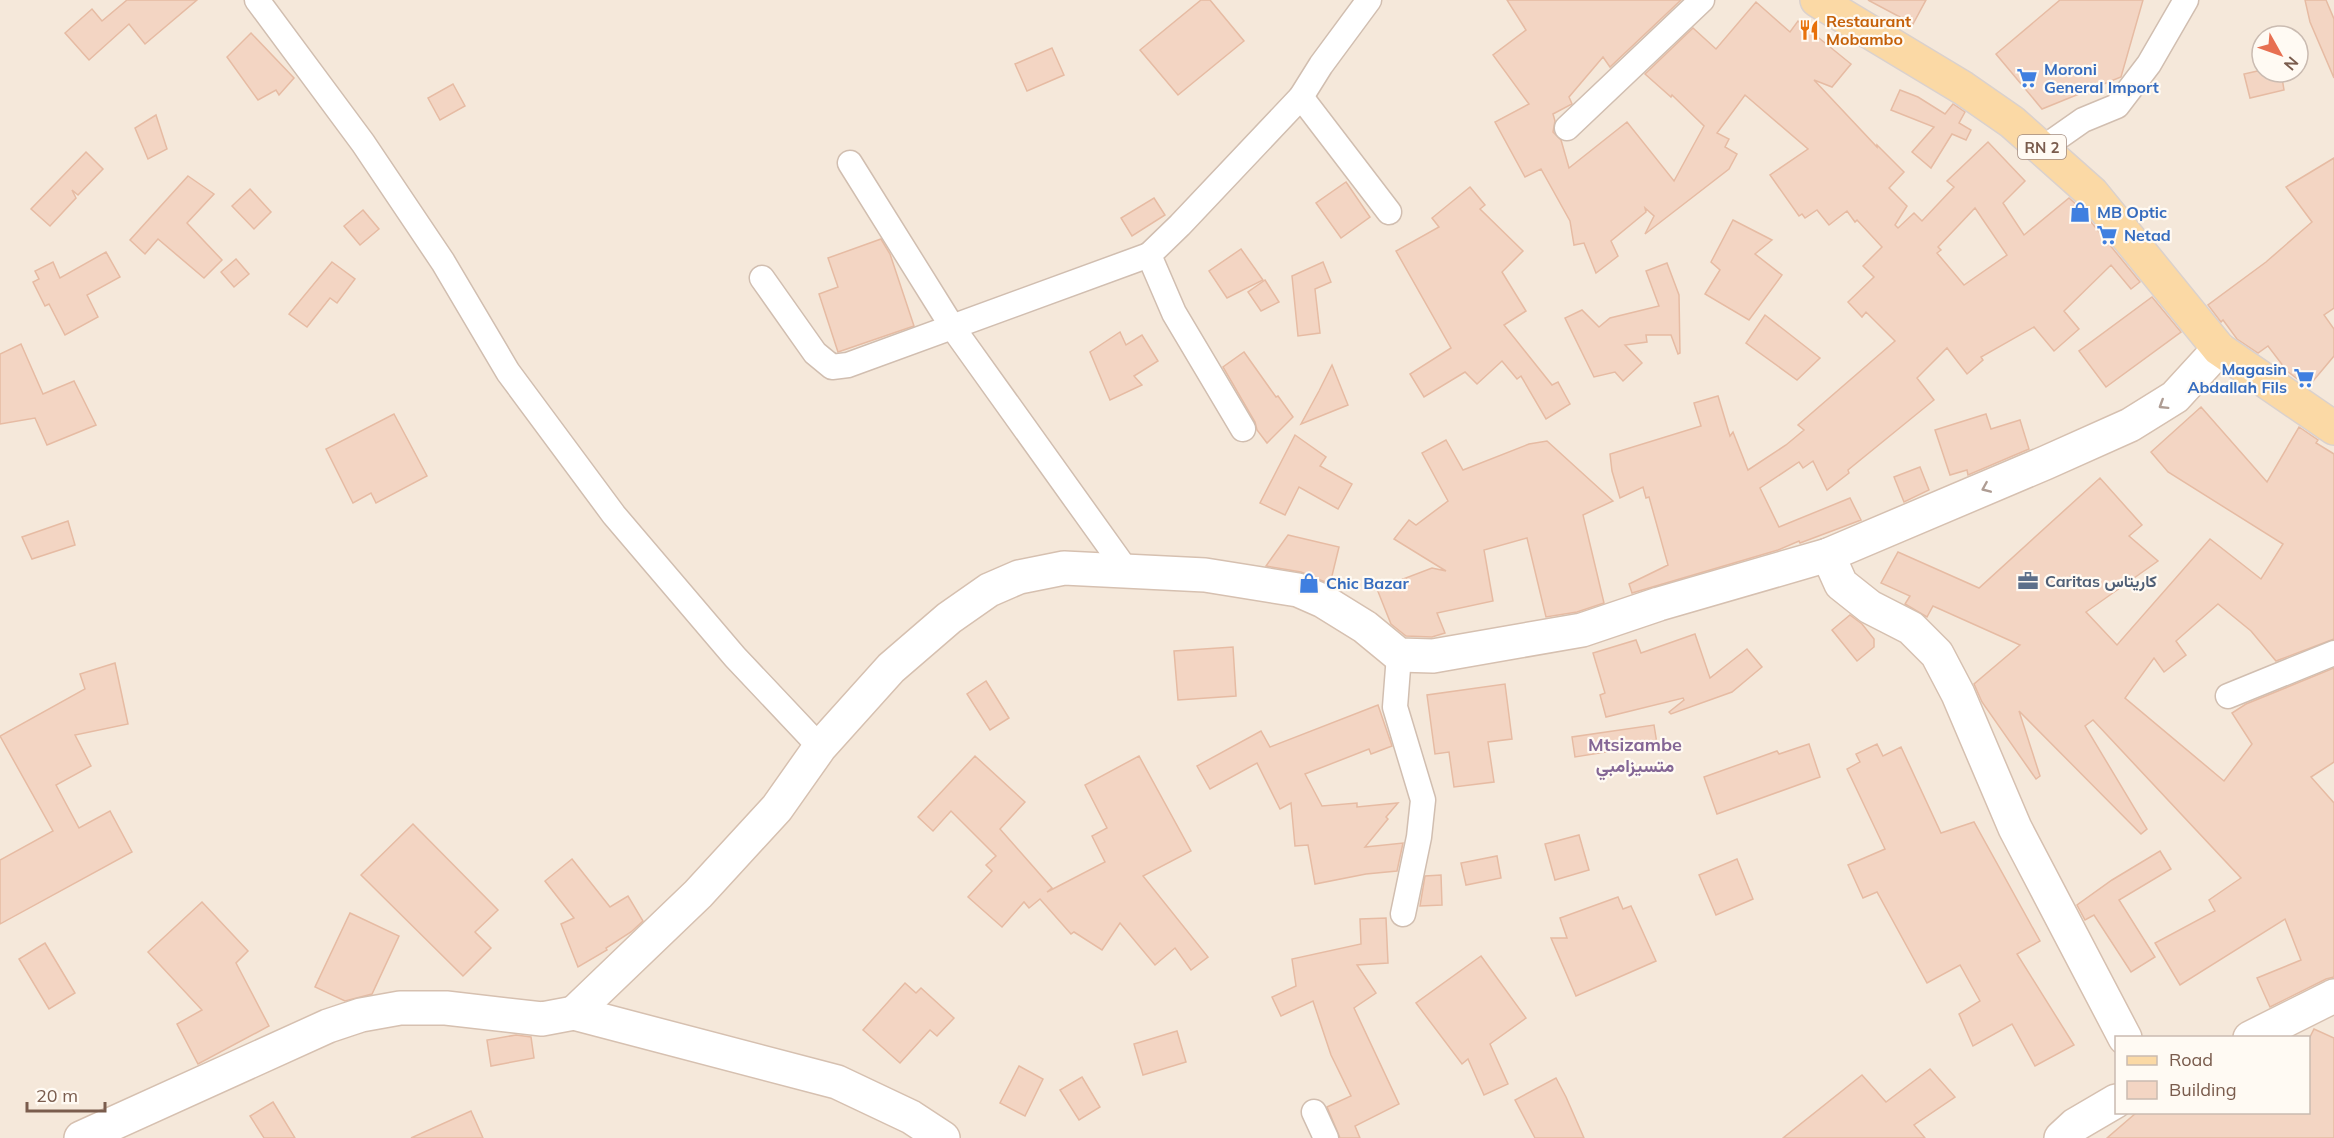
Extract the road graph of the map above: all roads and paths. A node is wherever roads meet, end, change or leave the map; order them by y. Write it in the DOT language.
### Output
graph roads {
  1 [pos="257,0"];
  2 [pos="1369,0"];
  3 [pos="1702,0"];
  4 [pos="1817,0"];
  5 [pos="2187,0"];
  6 [pos="1301,97"];
  7 [pos="1567,128"];
  8 [pos="2043,148"];
  9 [pos="850,164"];
  10 [pos="1389,212"];
  11 [pos="1149,255"];
  12 [pos="762,278"];
  13 [pos="953,328"];
  14 [pos="2219,349"];
  15 [pos="2334,428"];
  16 [pos="1243,429"];
  17 [pos="1828,555"];
  18 [pos="1127,571"];
  19 [pos="2334,653"];
  20 [pos="1399,655"];
  21 [pos="2228,696"];
  22 [pos="820,747"];
  23 [pos="1403,915"];
  24 [pos="2334,996"];
  25 [pos="574,1013"];
  26 [pos="2124,1036"];
  27 [pos="2254,1036"];
  28 [pos="2115,1102"];
  29 [pos="1314,1112"];
  30 [pos="81,1138"];
  31 [pos="943,1138"];
  32 [pos="1326,1138"];
  33 [pos="2061,1138"];
  1 -- 22 [label="street"];
  2 -- 6 [label="street"];
  3 -- 7 [label="street"];
  4 -- 8 [label="main road, RN 2"];
  5 -- 8 [label="street"];
  6 -- 10 [label="street"];
  6 -- 11 [label="street"];
  8 -- 14 [label="main road, RN 2"];
  9 -- 13 [label="street"];
  11 -- 13 [label="street"];
  11 -- 16 [label="street"];
  12 -- 13 [label="street"];
  13 -- 18 [label="street"];
  14 -- 15 [label="main road, RN 2"];
  14 -- 17 [label="street, one-way"];
  17 -- 20 [label="street"];
  17 -- 26 [label="street"];
  18 -- 20 [label="street"];
  18 -- 22 [label="street"];
  19 -- 21 [label="street"];
  20 -- 23 [label="street"];
  22 -- 25 [label="street"];
  24 -- 27 [label="street"];
  25 -- 30 [label="street"];
  25 -- 31 [label="street"];
  28 -- 33 [label="street"];
  29 -- 32 [label="street"];
}
